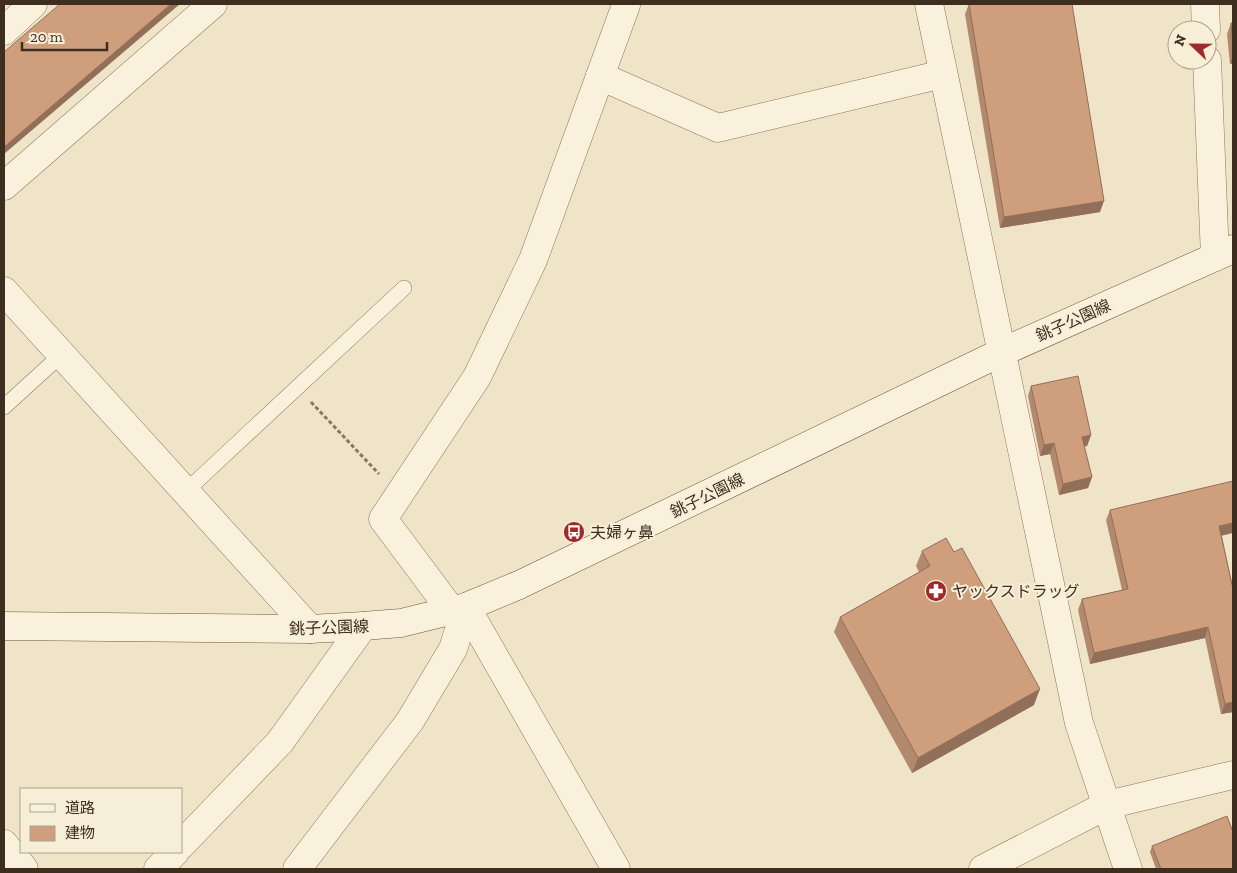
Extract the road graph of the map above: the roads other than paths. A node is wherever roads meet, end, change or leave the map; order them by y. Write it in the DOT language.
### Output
graph roads {
  1 [pos="33,4"];
  2 [pos="212,4"];
  3 [pos="625,4"];
  4 [pos="929,4"];
  5 [pos="1205,4"];
  6 [pos="1206,20"];
  7 [pos="4,31"];
  8 [pos="1208,70"];
  9 [pos="943,74"];
  10 [pos="600,76"];
  11 [pos="4,186"];
  12 [pos="1224,253"];
  13 [pos="404,288"];
  14 [pos="4,291"];
  15 [pos="1002,352"];
  16 [pos="61,355"];
  17 [pos="4,407"];
  18 [pos="185,492"];
  19 [pos="459,609"];
  20 [pos="4,626"];
  21 [pos="363,626"];
  22 [pos="310,629"];
  23 [pos="1233,775"];
  24 [pos="1107,805"];
  25 [pos="4,844"];
  26 [pos="182,844"];
  27 [pos="174,853"];
  28 [pos="24,869"];
  29 [pos="158,869"];
  30 [pos="297,869"];
  31 [pos="616,869"];
  32 [pos="983,869"];
  33 [pos="1128,869"];
  1 -- 7 [label="street"];
  2 -- 11 [label="street"];
  3 -- 10 [label="street"];
  4 -- 9 [label="street"];
  5 -- 6 [label="street"];
  8 -- 12 [label="street"];
  9 -- 10 [label="street"];
  9 -- 15 [label="street"];
  10 -- 19 [label="street"];
  12 -- 15 [label="street, 銚子公園線"];
  13 -- 18 [label="lane"];
  14 -- 16 [label="street"];
  15 -- 19 [label="street, 銚子公園線"];
  15 -- 24 [label="street"];
  16 -- 17 [label="lane"];
  16 -- 18 [label="street"];
  18 -- 22 [label="street"];
  19 -- 21 [label="street, 銚子公園線"];
  19 -- 30 [label="street"];
  19 -- 31 [label="street"];
  20 -- 22 [label="street, 銚子公園線"];
  21 -- 22 [label="street, 銚子公園線"];
  21 -- 26 [label="street"];
  23 -- 24 [label="street"];
  24 -- 32 [label="street"];
  24 -- 33 [label="street"];
  25 -- 28 [label="street"];
  27 -- 29 [label="street"];
}
